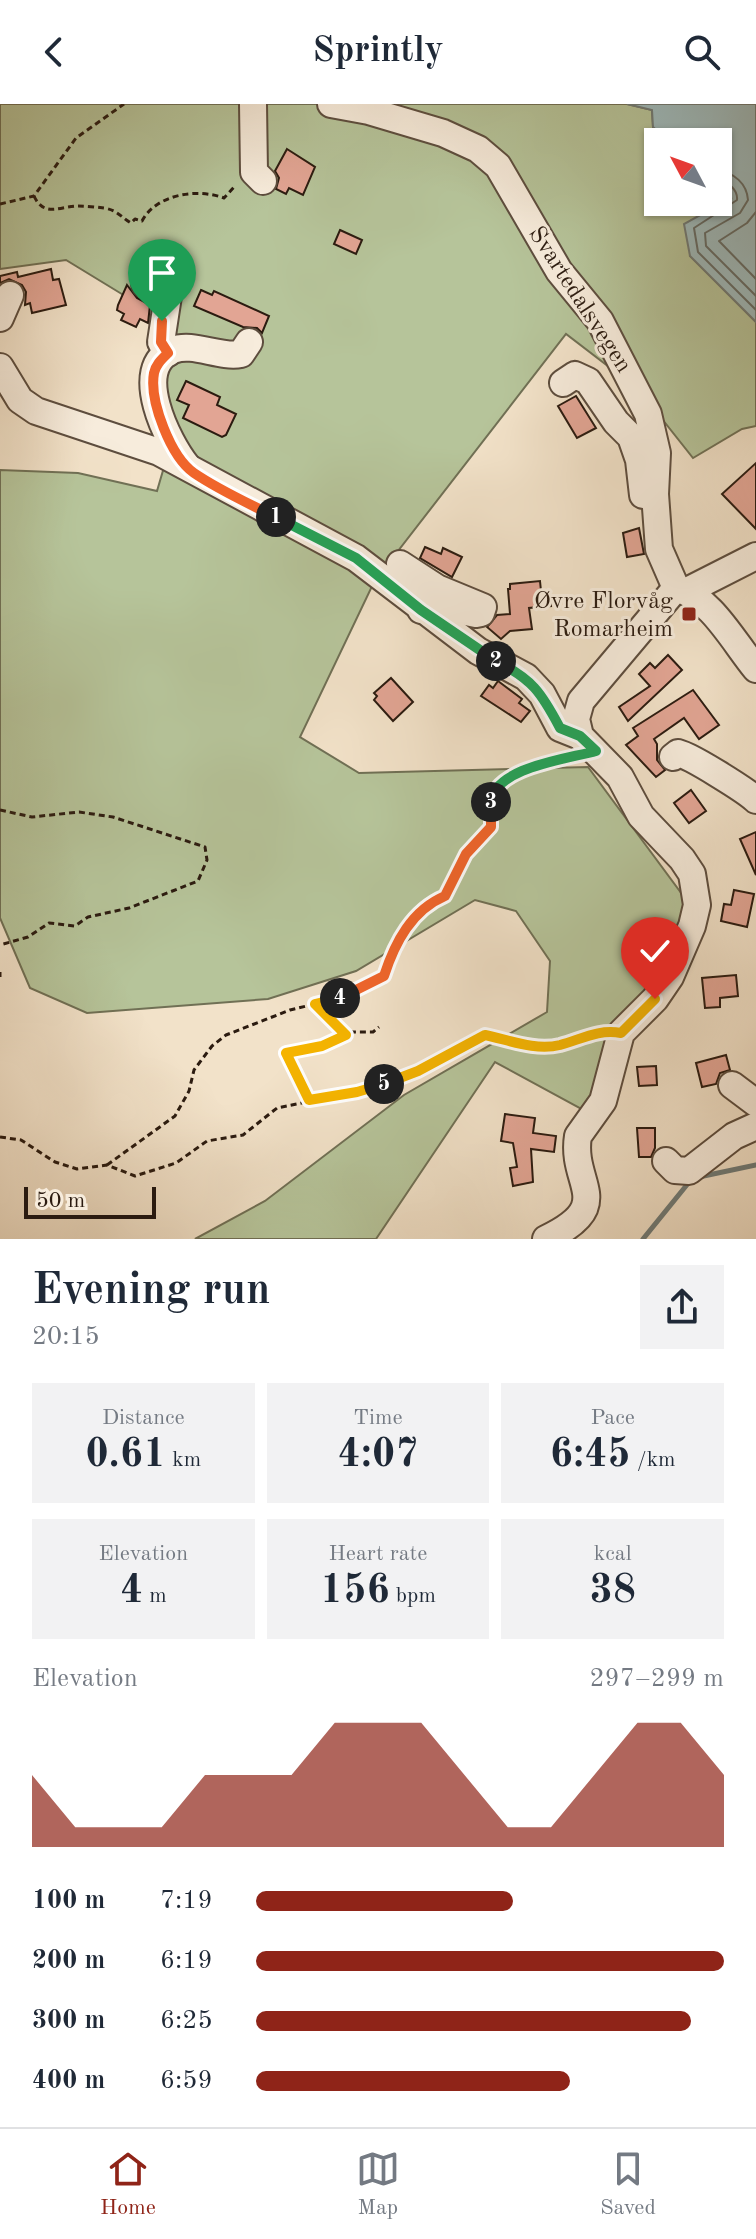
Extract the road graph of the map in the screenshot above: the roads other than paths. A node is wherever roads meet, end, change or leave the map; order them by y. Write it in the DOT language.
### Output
graph roads {
  1 [pos="253,104"];
  2 [pos="331,104"];
  3 [pos="258,170"];
  4 [pos="145,284"];
  5 [pos="249,342"];
  6 [pos="168,353"];
  7 [pos="0,367"];
  8 [pos="563,383"];
  9 [pos="192,472"];
  10 [pos="656,522"];
  11 [pos="756,556"];
  12 [pos="400,564"];
  13 [pos="682,589"];
  14 [pos="421,610"];
  15 [pos="756,669"];
  16 [pos="588,744"];
  17 [pos="673,757"];
  18 [pos="756,800"];
  19 [pos="732,1085"];
  20 [pos="756,1103"];
  21 [pos="756,1126"];
  22 [pos="666,1161"];
  23 [pos="546,1239"];
  1 -- 3 [label="street"];
  2 -- 10 [label="street, Svartedalsvegen"];
  4 -- 6 [label="street"];
  5 -- 6 [label="street"];
  6 -- 9 [label="street"];
  7 -- 9 [label="street"];
  8 -- 10 [label="street, Svartedalsvegen"];
  9 -- 14 [label="street"];
  10 -- 13 [label="street, Svartedalsvegen"];
  11 -- 13 [label="street"];
  12 -- 14 [label="street"];
  13 -- 15 [label="street"];
  13 -- 16 [label="street"];
  14 -- 16 [label="street"];
  16 -- 23 [label="street"];
  17 -- 18 [label="street"];
  19 -- 20 [label="street"];
  21 -- 22 [label="street"];
}
